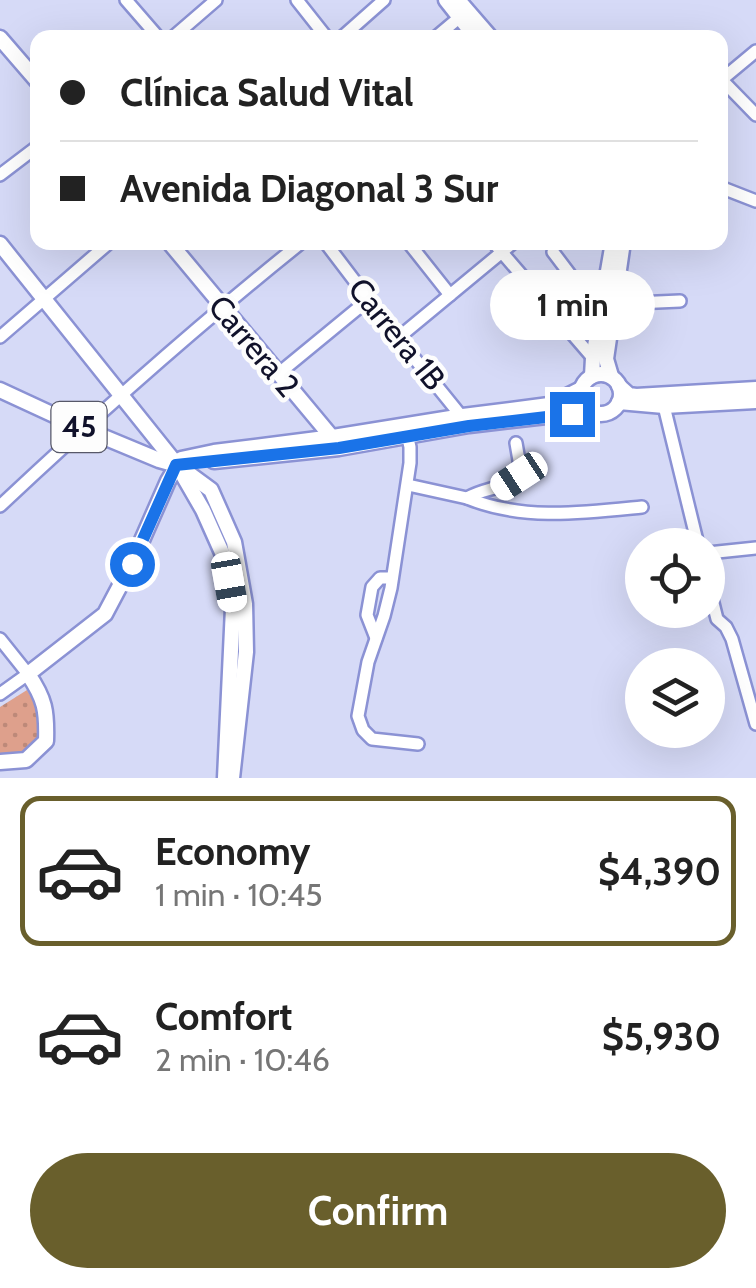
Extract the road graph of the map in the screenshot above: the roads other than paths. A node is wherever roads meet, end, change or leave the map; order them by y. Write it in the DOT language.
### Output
graph roads {
  1 [pos="126,0"];
  2 [pos="216,0"];
  3 [pos="297,0"];
  4 [pos="384,0"];
  5 [pos="446,0"];
  6 [pos="458,0"];
  7 [pos="460,17"];
  8 [pos="152,30"];
  9 [pos="181,30"];
  10 [pos="321,30"];
  11 [pos="351,30"];
  12 [pos="444,30"];
  13 [pos="470,30"];
  14 [pos="484,30"];
  15 [pos="0,38"];
  16 [pos="756,51"];
  17 [pos="30,73"];
  18 [pos="728,74"];
  19 [pos="728,87"];
  20 [pos="756,115"];
  21 [pos="30,152"];
  22 [pos="0,175"];
  23 [pos="728,190"];
  24 [pos="756,201"];
  25 [pos="0,244"];
  26 [pos="100,250"];
  27 [pos="176,250"];
  28 [pos="292,250"];
  29 [pos="331,250"];
  30 [pos="414,250"];
  31 [pos="496,250"];
  32 [pos="500,250"];
  33 [pos="612,250"];
  34 [pos="621,250"];
  35 [pos="552,252"];
  36 [pos="450,295"];
  37 [pos="44,297"];
  38 [pos="368,300"];
  39 [pos="680,301"];
  40 [pos="608,302"];
  41 [pos="222,306"];
  42 [pos="0,336"];
  43 [pos="398,338"];
  44 [pos="593,358"];
  45 [pos="278,374"];
  46 [pos="592,376"];
  47 [pos="615,381"];
  48 [pos="581,389"];
  49 [pos="756,389"];
  50 [pos="0,390"];
  51 [pos="122,394"];
  52 [pos="756,401"];
  53 [pos="618,402"];
  54 [pos="664,406"];
  55 [pos="590,411"];
  56 [pos="466,421"];
  57 [pos="82,428"];
  58 [pos="406,431"];
  59 [pos="336,443"];
  60 [pos="516,443"];
  61 [pos="231,459"];
  62 [pos="176,465"];
  63 [pos="408,486"];
  64 [pos="211,490"];
  65 [pos="467,498"];
  66 [pos="0,506"];
  67 [pos="642,508"];
  68 [pos="694,528"];
  69 [pos="756,548"];
  70 [pos="725,551"];
  71 [pos="725,626"];
  72 [pos="0,638"];
  73 [pos="28,674"];
  74 [pos="0,694"];
  75 [pos="756,724"];
  76 [pos="418,744"];
  77 [pos="0,762"];
  78 [pos="228,778"];
  1 -- 8 [label="street"];
  2 -- 9 [label="street"];
  3 -- 10 [label="street"];
  4 -- 11 [label="street"];
  5 -- 7 [label="main road"];
  6 -- 14 [label="main road"];
  7 -- 12 [label="street"];
  7 -- 13 [label="main road"];
  15 -- 17 [label="main road"];
  16 -- 18 [label="street"];
  19 -- 20 [label="street"];
  21 -- 22 [label="street"];
  23 -- 24 [label="street"];
  25 -- 37 [label="main road"];
  26 -- 37 [label="street"];
  27 -- 41 [label="main road, Carrera 2"];
  28 -- 41 [label="street"];
  29 -- 38 [label="street, Carrera 1B"];
  30 -- 36 [label="street"];
  31 -- 36 [label="street"];
  32 -- 44 [label="street"];
  33 -- 40 [label="main road"];
  34 -- 40 [label="main road"];
  35 -- 40 [label="street"];
  36 -- 43 [label="street"];
  37 -- 42 [label="street"];
  37 -- 51 [label="main road"];
  38 -- 43 [label="street, Carrera 1B"];
  38 -- 45 [label="street"];
  39 -- 40 [label="street"];
  40 -- 44 [label="main road"];
  40 -- 47 [label="main road"];
  41 -- 45 [label="main road, Carrera 2"];
  41 -- 51 [label="street"];
  43 -- 56 [label="street, Carrera 1B"];
  44 -- 46 [label="main road"];
  45 -- 59 [label="main road, Carrera 2"];
  46 -- 47 [label="main road"];
  46 -- 48 [label="main road"];
  47 -- 49 [label="main road"];
  47 -- 53 [label="main road"];
  48 -- 55 [label="main road"];
  48 -- 56 [label="main road"];
  50 -- 57 [label="main road, 45"];
  51 -- 57 [label="street"];
  51 -- 62 [label="main road"];
  52 -- 54 [label="main road"];
  53 -- 54 [label="main road"];
  53 -- 55 [label="main road"];
  54 -- 68 [label="street"];
  55 -- 56 [label="main road"];
  56 -- 58 [label="main road"];
  57 -- 62 [label="main road, 45"];
  57 -- 66 [label="street"];
  58 -- 59 [label="main road"];
  58 -- 63 [label="street"];
  59 -- 61 [label="main road"];
  59 -- 62 [label="main road"];
  60 -- 65 [label="street"];
  61 -- 62 [label="main road, 45"];
  61 -- 64 [label="main road"];
  62 -- 64 [label="main road"];
  62 -- 73 [label="main road"];
  62 -- 78 [label="main road"];
  63 -- 65 [label="street"];
  63 -- 76 [label="street"];
  64 -- 78 [label="main road"];
  65 -- 67 [label="street"];
  69 -- 70 [label="street"];
  71 -- 75 [label="street"];
  72 -- 73 [label="street"];
  73 -- 74 [label="street"];
  73 -- 77 [label="main road"];
}
